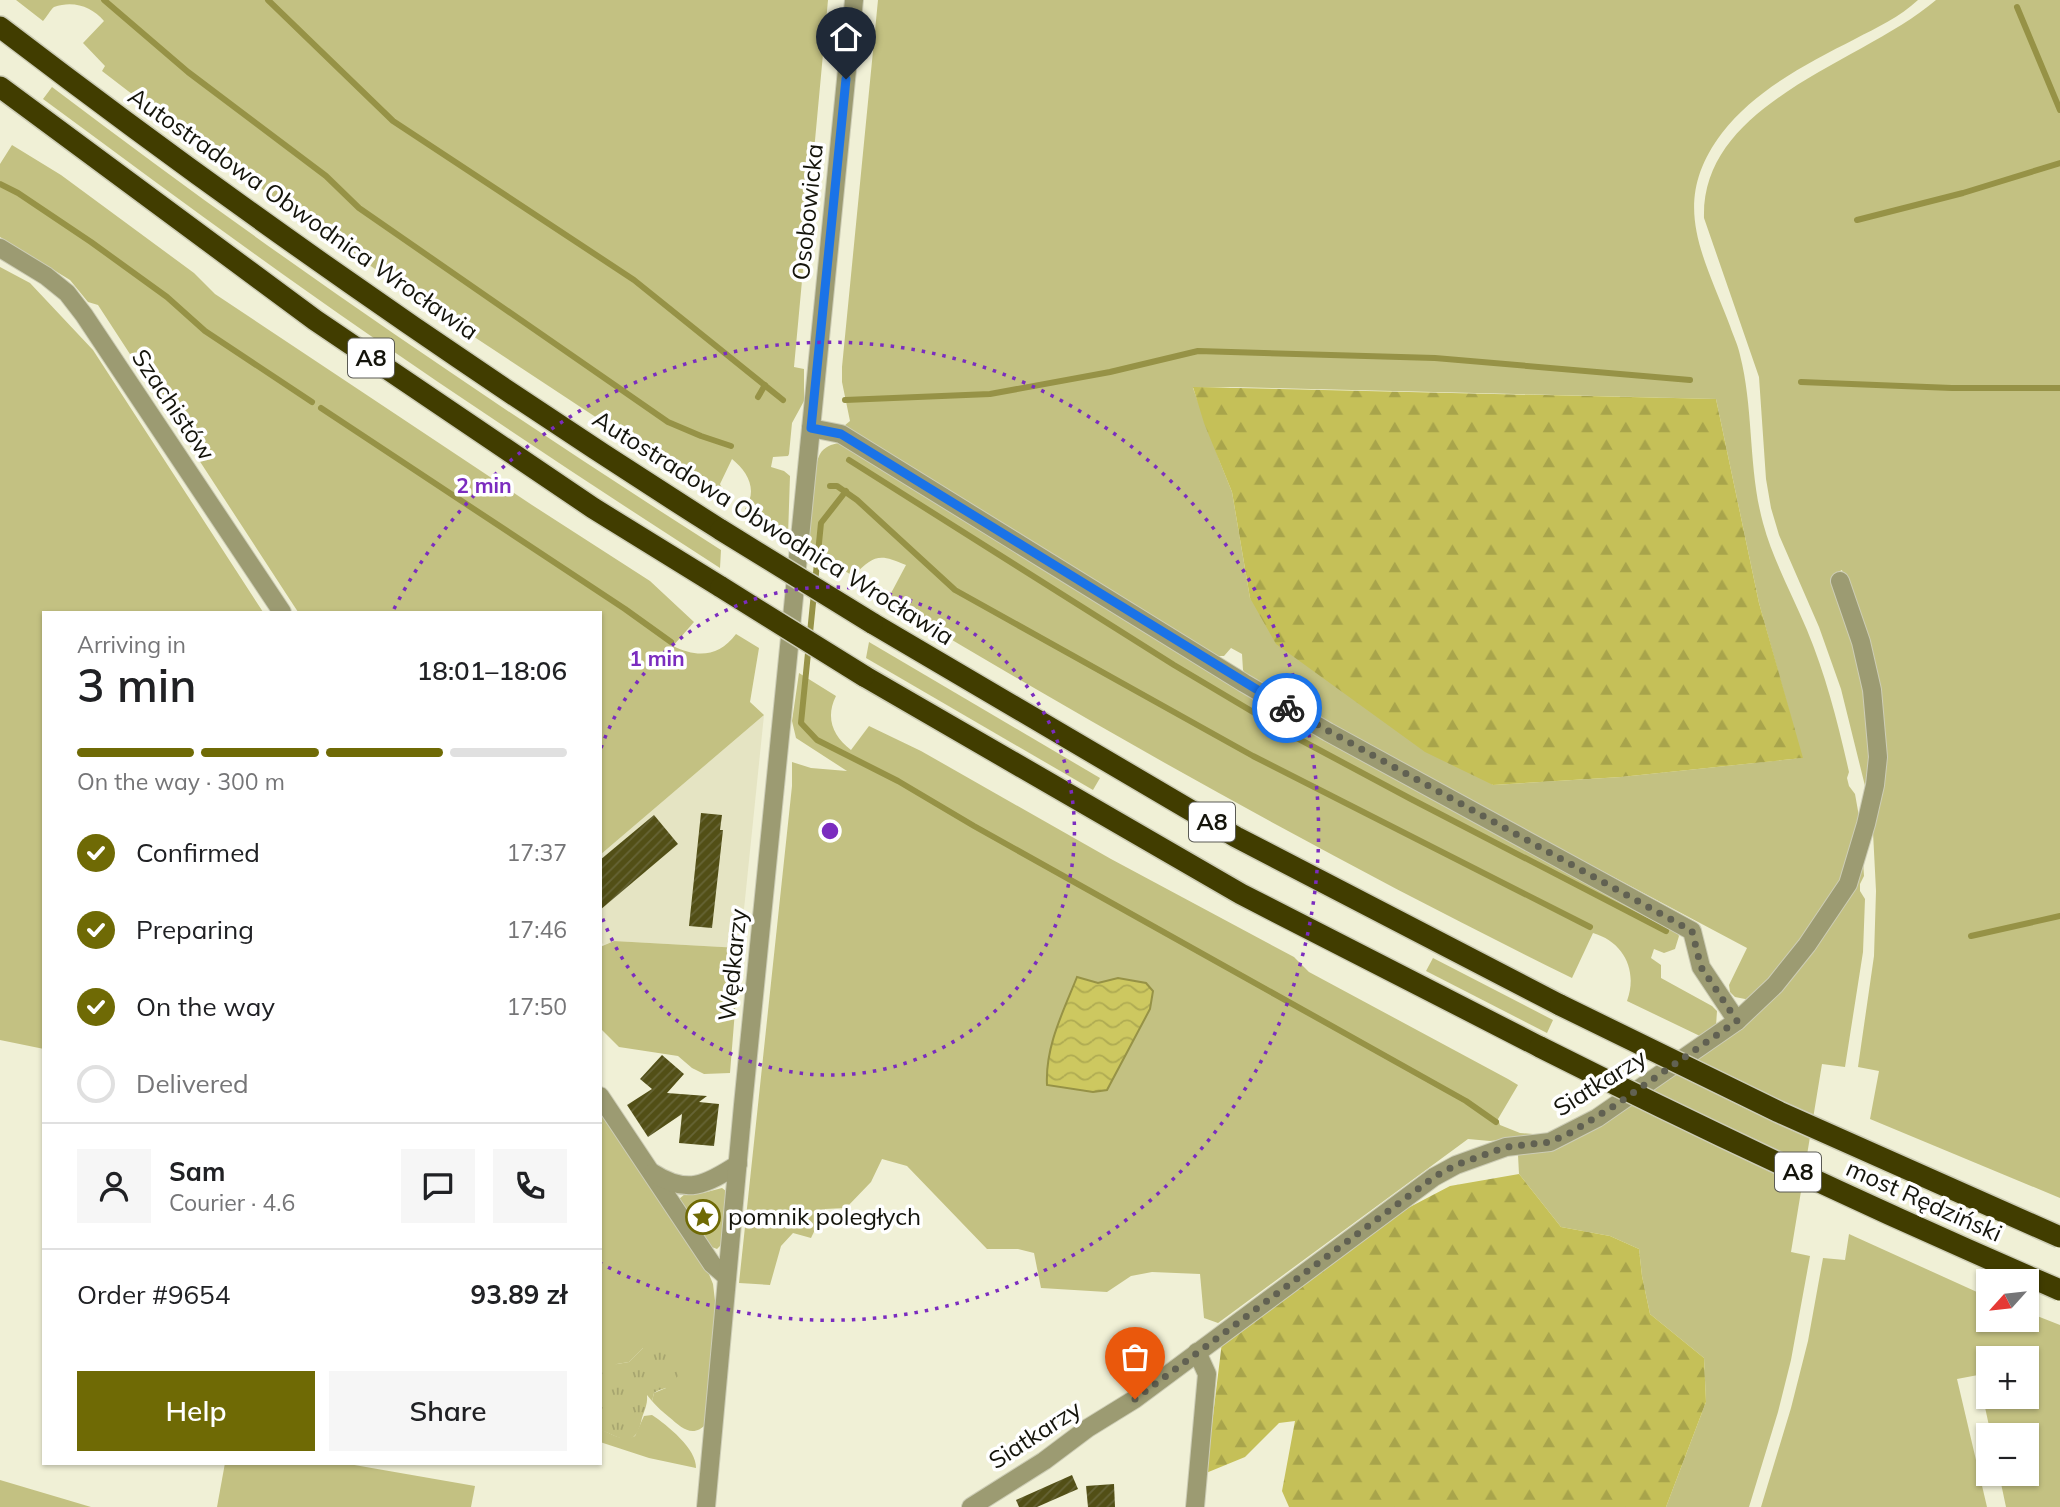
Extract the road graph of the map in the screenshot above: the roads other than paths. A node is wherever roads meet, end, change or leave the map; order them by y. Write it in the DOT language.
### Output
graph roads {
  1 [pos="854,0"];
  2 [pos="0,27"];
  3 [pos="0,87"];
  4 [pos="0,248"];
  5 [pos="811,428"];
  6 [pos="1840,581"];
  7 [pos="281,611"];
  8 [pos="1560,1005"];
  9 [pos="1737,1021"];
  10 [pos="602,1099"];
  11 [pos="738,1164"];
  12 [pos="650,1171"];
  13 [pos="2060,1237"];
  14 [pos="727,1277"];
  15 [pos="2060,1290"];
  16 [pos="1197,1352"];
  17 [pos="706,1507"];
  18 [pos="971,1507"];
  19 [pos="1195,1507"];
  1 -- 5 [label="street, Osobowicka"];
  2 -- 8 [label="highway, Autostradowa Obwodnica Wrocławia / A8, bridge"];
  3 -- 15 [label="highway, most Rędziński / A8, bridge"];
  4 -- 7 [label="street, Szachistów"];
  5 -- 9 [label="street"];
  5 -- 11 [label="street, Wędkarzy"];
  6 -- 9 [label="street, Siatkarzy"];
  8 -- 13 [label="highway, most Rędziński / A8, bridge"];
  9 -- 16 [label="street, Siatkarzy"];
  10 -- 12 [label="street"];
  11 -- 12 [label="street"];
  11 -- 14 [label="street, Wędkarzy"];
  12 -- 14 [label="street"];
  14 -- 17 [label="street, Wędkarzy"];
  16 -- 18 [label="street, Siatkarzy"];
  16 -- 19 [label="street"];
}
